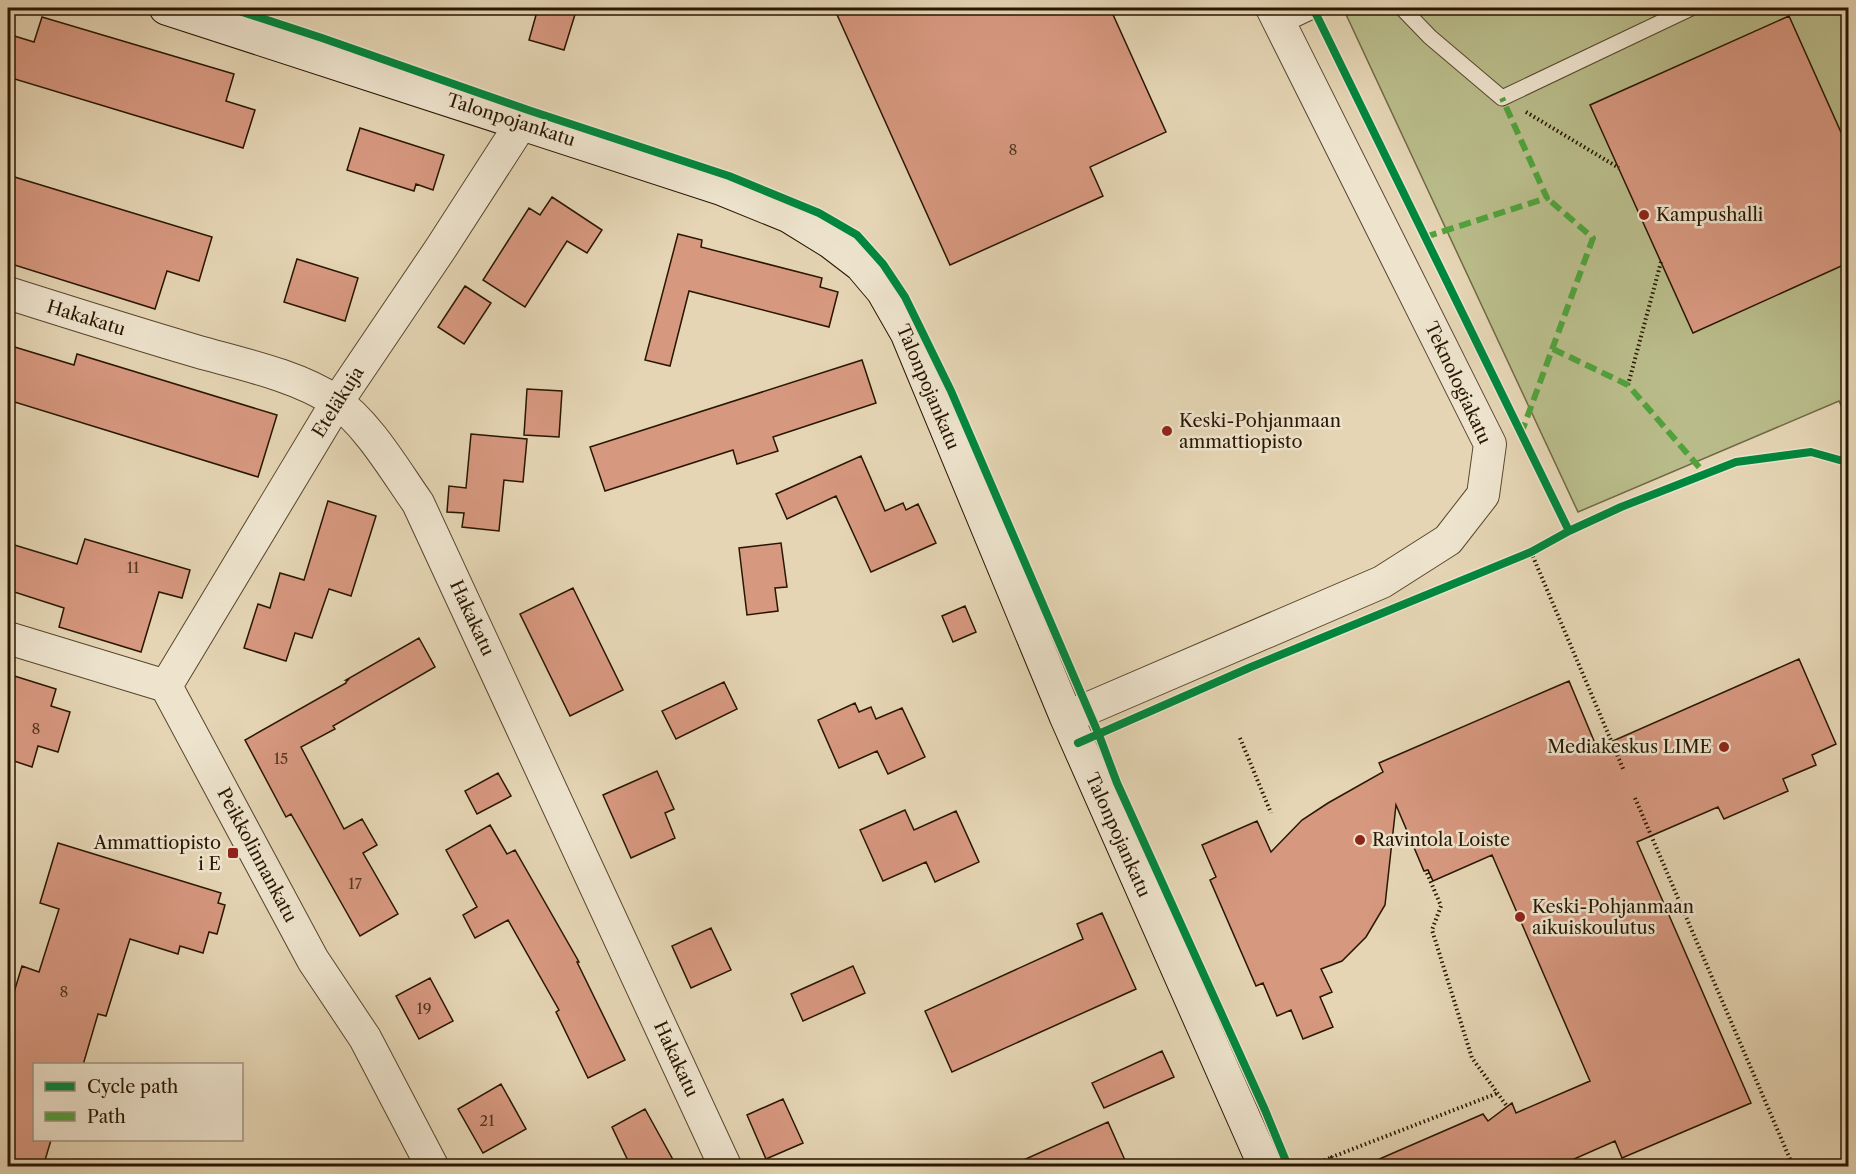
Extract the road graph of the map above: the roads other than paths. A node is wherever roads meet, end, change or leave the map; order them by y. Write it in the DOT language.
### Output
graph roads {
  1 [pos="166,8"];
  2 [pos="1319,8"];
  3 [pos="1402,8"];
  4 [pos="1691,8"];
  5 [pos="1277,17"];
  6 [pos="521,123"];
  7 [pos="8,293"];
  8 [pos="337,402"];
  9 [pos="8,638"];
  10 [pos="166,686"];
  11 [pos="1066,717"];
  12 [pos="432,1167"];
  13 [pos="725,1167"];
  14 [pos="1264,1167"];
  1 -- 6 [label="street, Talonpojankatu"];
  2 -- 5 [label="lane"];
  3 -- 4 [label="lane"];
  5 -- 11 [label="street, Teknologiakatu"];
  6 -- 8 [label="street, Eteläkuja"];
  6 -- 11 [label="street, Talonpojankatu"];
  7 -- 8 [label="street, Hakakatu"];
  8 -- 10 [label="street, Eteläkuja"];
  8 -- 13 [label="street, Hakakatu"];
  9 -- 10 [label="street"];
  10 -- 12 [label="street, Peikkolinnankatu"];
  11 -- 14 [label="street, Talonpojankatu"];
}
